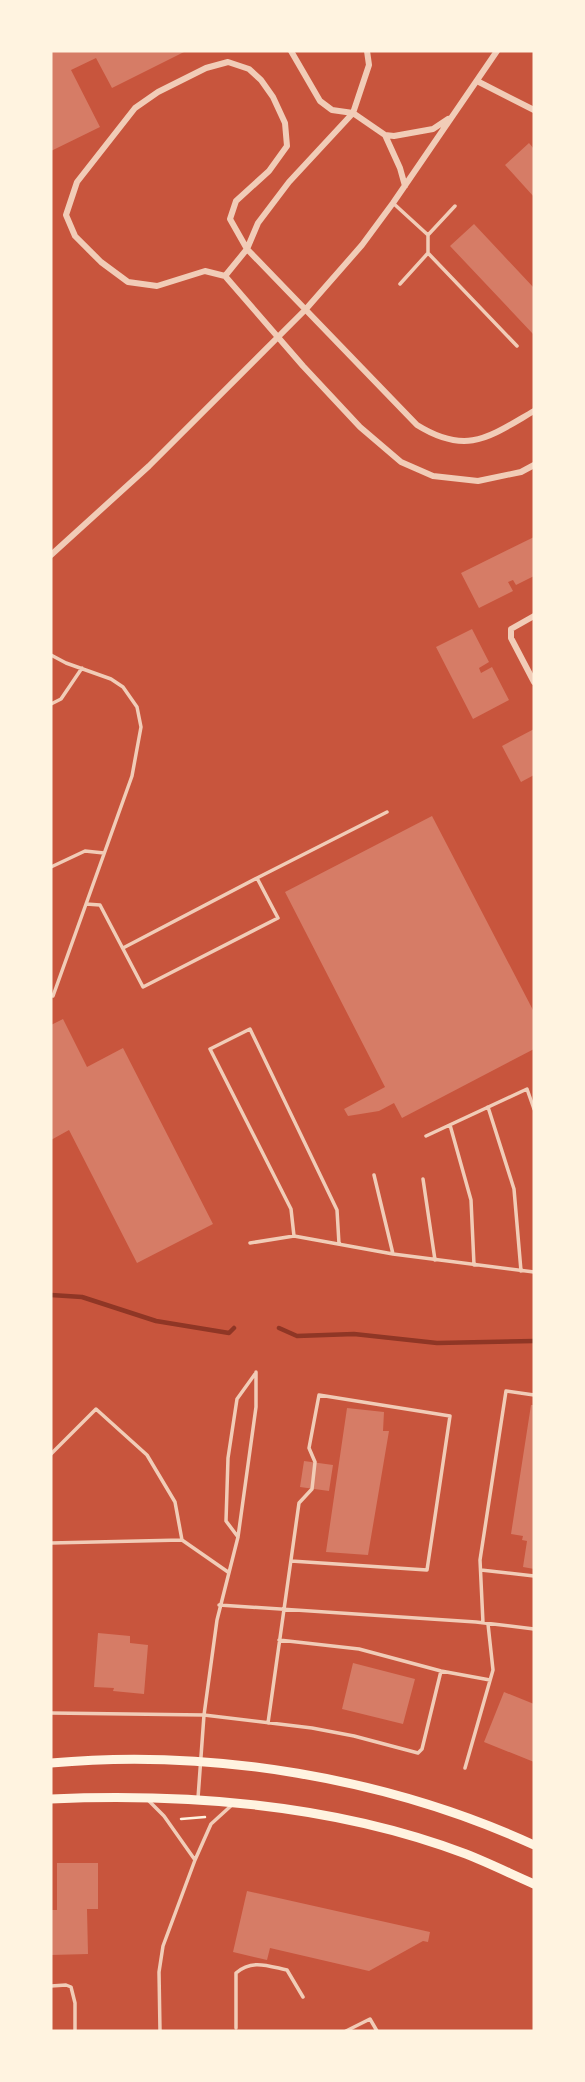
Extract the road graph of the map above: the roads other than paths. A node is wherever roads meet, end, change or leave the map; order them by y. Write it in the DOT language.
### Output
graph roads {
  1 [pos="291,51"];
  2 [pos="367,51"];
  3 [pos="497,51"];
  4 [pos="477,81"];
  5 [pos="534,110"];
  6 [pos="353,113"];
  7 [pos="452,116"];
  8 [pos="385,135"];
  9 [pos="405,186"];
  10 [pos="393,203"];
  11 [pos="455,206"];
  12 [pos="428,234"];
  13 [pos="247,249"];
  14 [pos="428,253"];
  15 [pos="225,276"];
  16 [pos="400,284"];
  17 [pos="306,309"];
  18 [pos="278,337"];
  19 [pos="517,346"];
  20 [pos="534,411"];
  21 [pos="534,465"];
  22 [pos="51,555"];
  23 [pos="534,616"];
  24 [pos="51,655"];
  25 [pos="82,668"];
  26 [pos="534,682"];
  27 [pos="51,704"];
  28 [pos="387,811"];
  29 [pos="104,853"];
  30 [pos="51,867"];
  31 [pos="257,878"];
  32 [pos="86,904"];
  33 [pos="123,948"];
  34 [pos="53,996"];
  35 [pos="488,1107"];
  36 [pos="534,1109"];
  37 [pos="450,1125"];
  38 [pos="426,1136"];
  39 [pos="374,1175"];
  40 [pos="422,1179"];
  41 [pos="295,1236"];
  42 [pos="250,1243"];
  43 [pos="339,1244"];
  44 [pos="393,1254"];
  45 [pos="435,1260"];
  46 [pos="474,1265"];
  47 [pos="521,1271"];
  48 [pos="534,1272"];
  49 [pos="534,1395"];
  50 [pos="51,1454"];
  51 [pos="238,1538"];
  52 [pos="182,1540"];
  53 [pos="51,1543"];
  54 [pos="291,1561"];
  55 [pos="481,1570"];
  56 [pos="228,1572"];
  57 [pos="534,1576"];
  58 [pos="219,1605"];
  59 [pos="284,1608"];
  60 [pos="486,1623"];
  61 [pos="534,1629"];
  62 [pos="279,1640"];
  63 [pos="441,1671"];
  64 [pos="490,1681"];
  65 [pos="51,1713"];
  66 [pos="204,1715"];
  67 [pos="268,1723"];
  68 [pos="51,1763"];
  69 [pos="202,1763"];
  70 [pos="466,1768"];
  71 [pos="145,1797"];
  72 [pos="198,1798"];
  73 [pos="51,1799"];
  74 [pos="234,1802"];
  75 [pos="534,1845"];
  76 [pos="195,1860"];
  77 [pos="534,1884"];
  78 [pos="51,1986"];
  79 [pos="303,1997"];
  80 [pos="236,2028"];
  81 [pos="75,2031"];
  82 [pos="160,2031"];
  83 [pos="346,2031"];
  84 [pos="377,2031"];
  1 -- 6 [label="street"];
  2 -- 6 [label="street"];
  3 -- 4 [label="street"];
  4 -- 5 [label="street"];
  4 -- 7 [label="street"];
  6 -- 8 [label="street"];
  6 -- 13 [label="street"];
  7 -- 8 [label="street"];
  7 -- 9 [label="street"];
  8 -- 9 [label="street"];
  9 -- 10 [label="street"];
  10 -- 12 [label="lane"];
  10 -- 17 [label="street"];
  11 -- 12 [label="lane"];
  12 -- 14 [label="lane"];
  13 -- 15 [label="street"];
  13 -- 15 [label="street"];
  13 -- 17 [label="street"];
  14 -- 16 [label="lane"];
  14 -- 19 [label="lane"];
  15 -- 18 [label="street"];
  17 -- 18 [label="street"];
  17 -- 20 [label="street"];
  18 -- 21 [label="street"];
  18 -- 22 [label="street"];
  23 -- 26 [label="street"];
  24 -- 25 [label="lane"];
  25 -- 27 [label="lane"];
  25 -- 29 [label="lane"];
  28 -- 31 [label="lane"];
  29 -- 30 [label="lane"];
  29 -- 32 [label="lane"];
  31 -- 33 [label="lane"];
  31 -- 33 [label="lane"];
  32 -- 33 [label="lane"];
  32 -- 34 [label="lane"];
  35 -- 36 [label="lane"];
  35 -- 37 [label="lane"];
  35 -- 47 [label="lane"];
  37 -- 38 [label="lane"];
  37 -- 46 [label="lane"];
  39 -- 44 [label="lane"];
  40 -- 45 [label="lane"];
  41 -- 42 [label="lane"];
  41 -- 43 [label="lane"];
  41 -- 43 [label="lane"];
  43 -- 44 [label="lane"];
  44 -- 45 [label="lane"];
  45 -- 46 [label="lane"];
  46 -- 47 [label="lane"];
  47 -- 48 [label="lane"];
  49 -- 55 [label="lane"];
  50 -- 52 [label="lane"];
  51 -- 51 [label="lane"];
  51 -- 56 [label="lane"];
  52 -- 53 [label="lane"];
  52 -- 56 [label="lane"];
  54 -- 54 [label="lane"];
  54 -- 59 [label="lane"];
  55 -- 57 [label="lane"];
  55 -- 60 [label="lane"];
  56 -- 58 [label="lane"];
  58 -- 59 [label="lane"];
  58 -- 66 [label="lane"];
  59 -- 60 [label="lane"];
  59 -- 62 [label="lane"];
  60 -- 61 [label="lane"];
  60 -- 64 [label="lane"];
  62 -- 63 [label="lane"];
  62 -- 67 [label="lane"];
  63 -- 64 [label="lane"];
  63 -- 67 [label="lane"];
  64 -- 70 [label="lane"];
  65 -- 66 [label="lane"];
  66 -- 67 [label="lane"];
  66 -- 69 [label="lane"];
  68 -- 69 [label="main road"];
  69 -- 72 [label="lane"];
  69 -- 75 [label="main road"];
  71 -- 72 [label="main road"];
  71 -- 73 [label="main road"];
  71 -- 76 [label="lane"];
  72 -- 74 [label="main road"];
  74 -- 76 [label="lane"];
  74 -- 77 [label="main road"];
  76 -- 82 [label="lane"];
  78 -- 81 [label="lane"];
  79 -- 80 [label="lane"];
  83 -- 84 [label="lane"];
}
